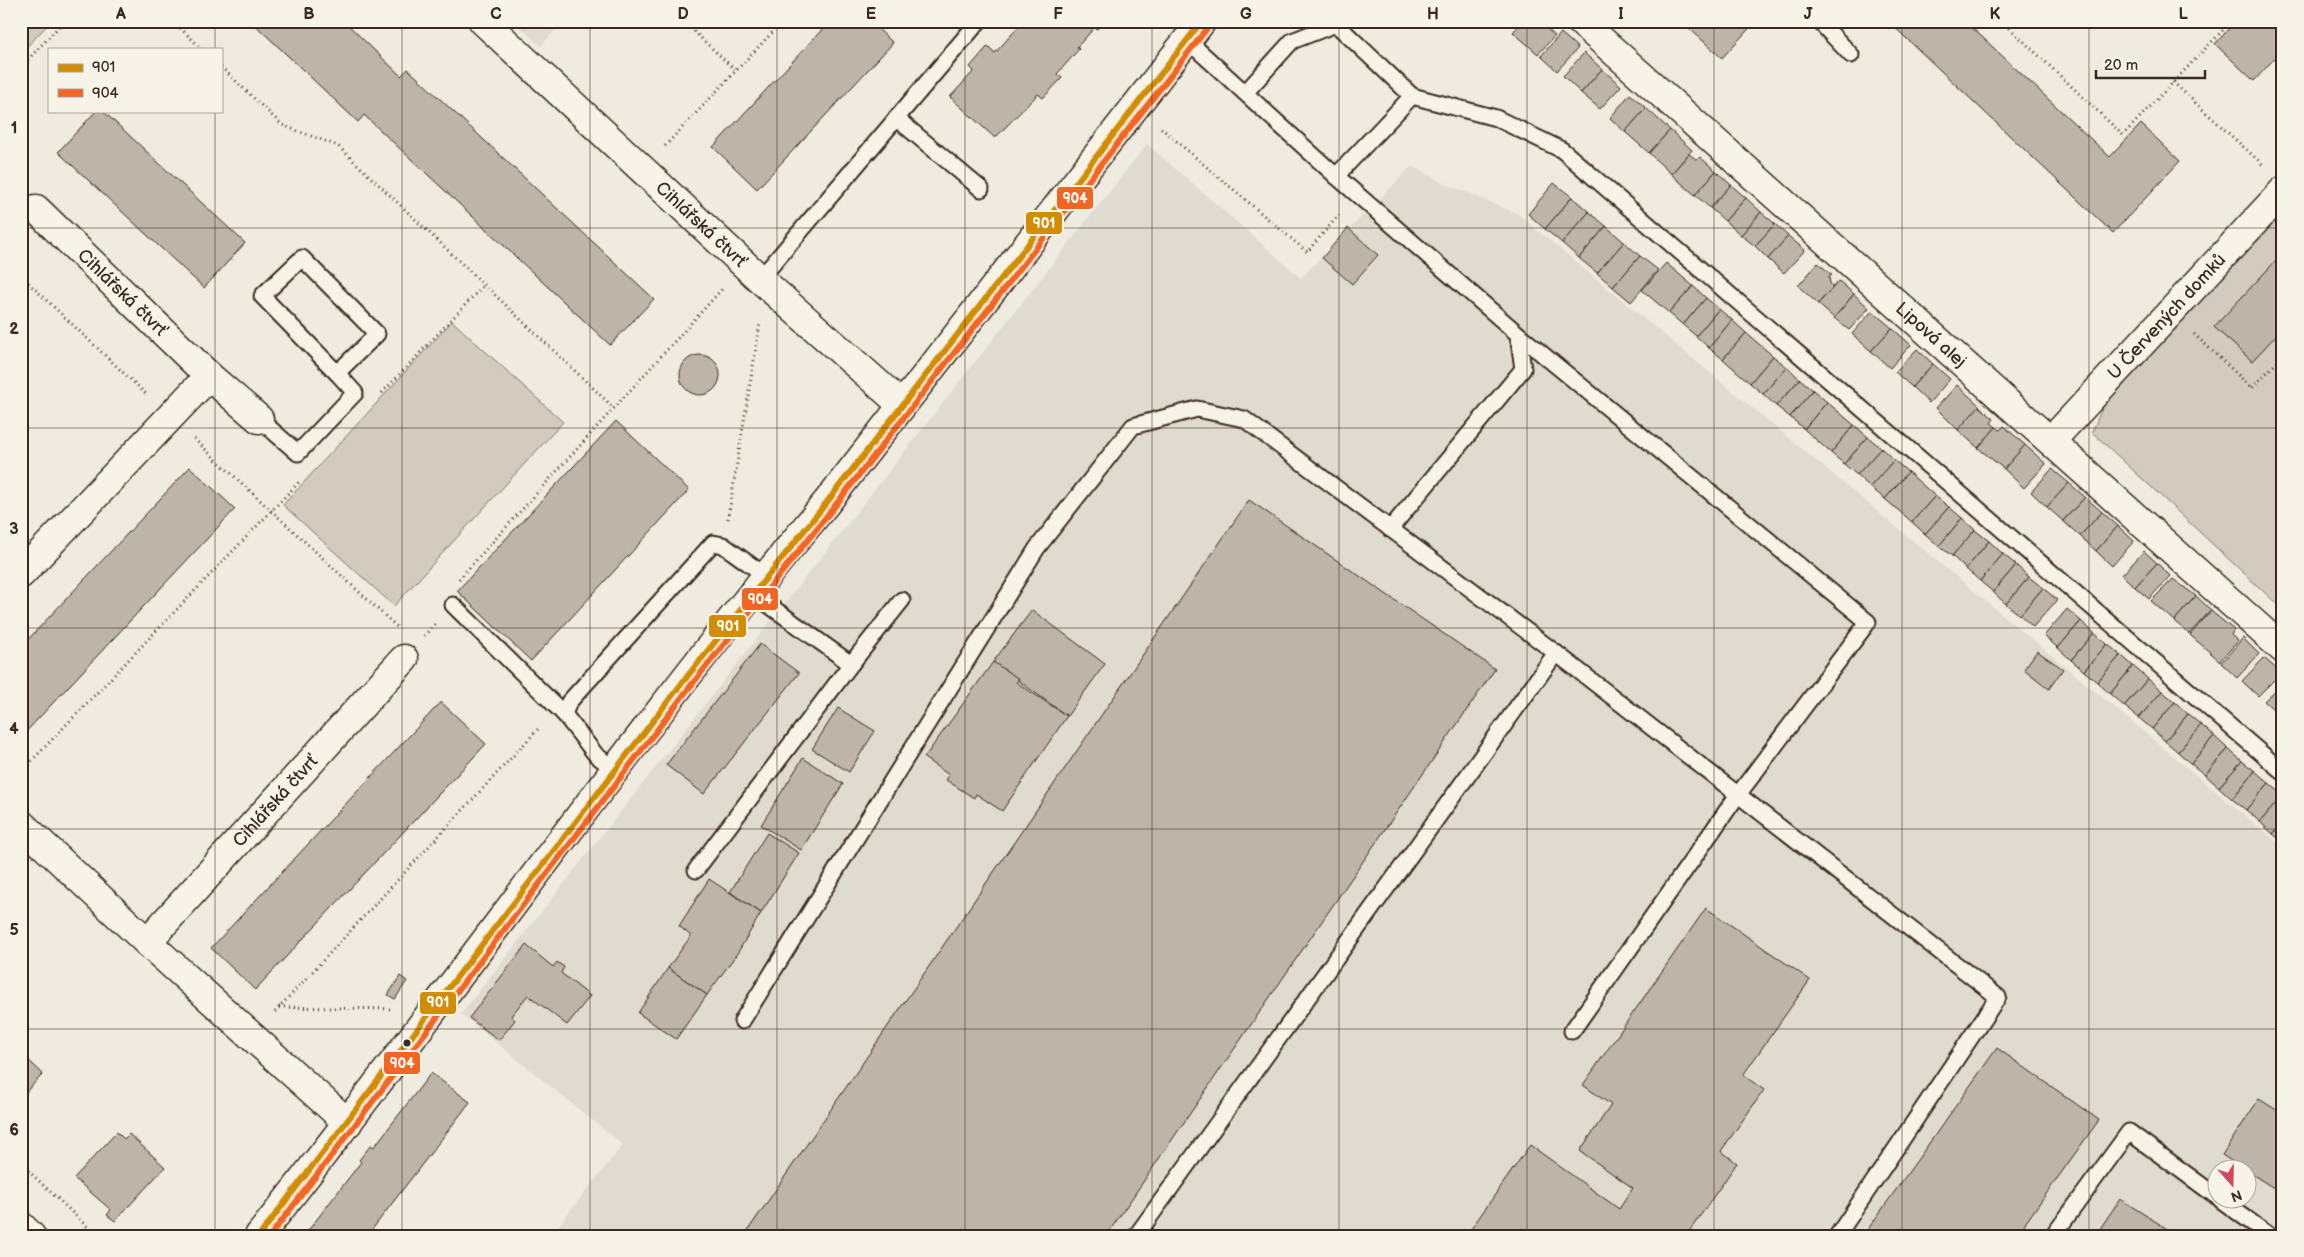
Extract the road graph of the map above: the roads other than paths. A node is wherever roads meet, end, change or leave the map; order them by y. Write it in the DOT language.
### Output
graph roads {
  1 [pos="483,21"];
  2 [pos="979,21"];
  3 [pos="1580,21"];
  4 [pos="1819,21"];
  5 [pos="1194,31"];
  6 [pos="1851,55"];
  7 [pos="1245,93"];
  8 [pos="1412,96"];
  9 [pos="896,118"];
  10 [pos="1336,176"];
  11 [pos="2275,180"];
  12 [pos="982,189"];
  13 [pos="36,209"];
  14 [pos="753,271"];
  15 [pos="1518,334"];
  16 [pos="336,373"];
  17 [pos="210,376"];
  18 [pos="902,404"];
  19 [pos="259,418"];
  20 [pos="2051,441"];
  21 [pos="1390,529"];
  22 [pos="21,574"];
  23 [pos="759,584"];
  24 [pos="902,600"];
  25 [pos="453,605"];
  26 [pos="2283,649"];
  27 [pos="410,652"];
  28 [pos="1556,653"];
  29 [pos="851,664"];
  30 [pos="561,711"];
  31 [pos="614,769"];
  32 [pos="2283,772"];
  33 [pos="1737,796"];
  34 [pos="21,824"];
  35 [pos="696,870"];
  36 [pos="147,942"];
  37 [pos="742,1021"];
  38 [pos="1572,1030"];
  39 [pos="348,1123"];
  40 [pos="2206,1189"];
  41 [pos="2235,1210"];
  42 [pos="21,1226"];
  43 [pos="32,1236"];
  44 [pos="258,1236"];
  45 [pos="1136,1236"];
  46 [pos="1836,1236"];
  47 [pos="2053,1236"];
  48 [pos="2270,1236"];
  1 -- 14 [label="street, Cihlářská čtvrť"];
  2 -- 9 [label="lane"];
  3 -- 20 [label="street, Lipová alej"];
  4 -- 6 [label="lane"];
  5 -- 7 [label="lane"];
  5 -- 18 [label="street"];
  7 -- 8 [label="lane"];
  7 -- 10 [label="lane"];
  8 -- 10 [label="lane"];
  8 -- 32 [label="lane"];
  9 -- 12 [label="lane"];
  9 -- 14 [label="lane"];
  10 -- 15 [label="lane"];
  11 -- 20 [label="street, U Červených domků"];
  13 -- 17 [label="street, Cihlářská čtvrť"];
  14 -- 18 [label="street, Cihlářská čtvrť"];
  15 -- 21 [label="lane"];
  15 -- 33 [label="lane"];
  16 -- 16 [label="lane"];
  16 -- 19 [label="lane"];
  17 -- 19 [label="street, Cihlářská čtvrť"];
  17 -- 22 [label="street"];
  18 -- 23 [label="street"];
  20 -- 26 [label="street, Lipová alej"];
  21 -- 28 [label="lane"];
  21 -- 37 [label="lane"];
  23 -- 29 [label="lane"];
  23 -- 30 [label="lane"];
  23 -- 31 [label="street"];
  24 -- 29 [label="lane"];
  25 -- 30 [label="lane"];
  27 -- 36 [label="street, Cihlářská čtvrť"];
  28 -- 33 [label="lane"];
  28 -- 45 [label="lane"];
  29 -- 35 [label="lane"];
  30 -- 31 [label="lane"];
  31 -- 39 [label="street"];
  33 -- 38 [label="lane"];
  33 -- 46 [label="lane"];
  34 -- 36 [label="street"];
  36 -- 39 [label="street"];
  39 -- 44 [label="street"];
  40 -- 47 [label="lane"];
  41 -- 48 [label="lane"];
  42 -- 43 [label="street"];
}
